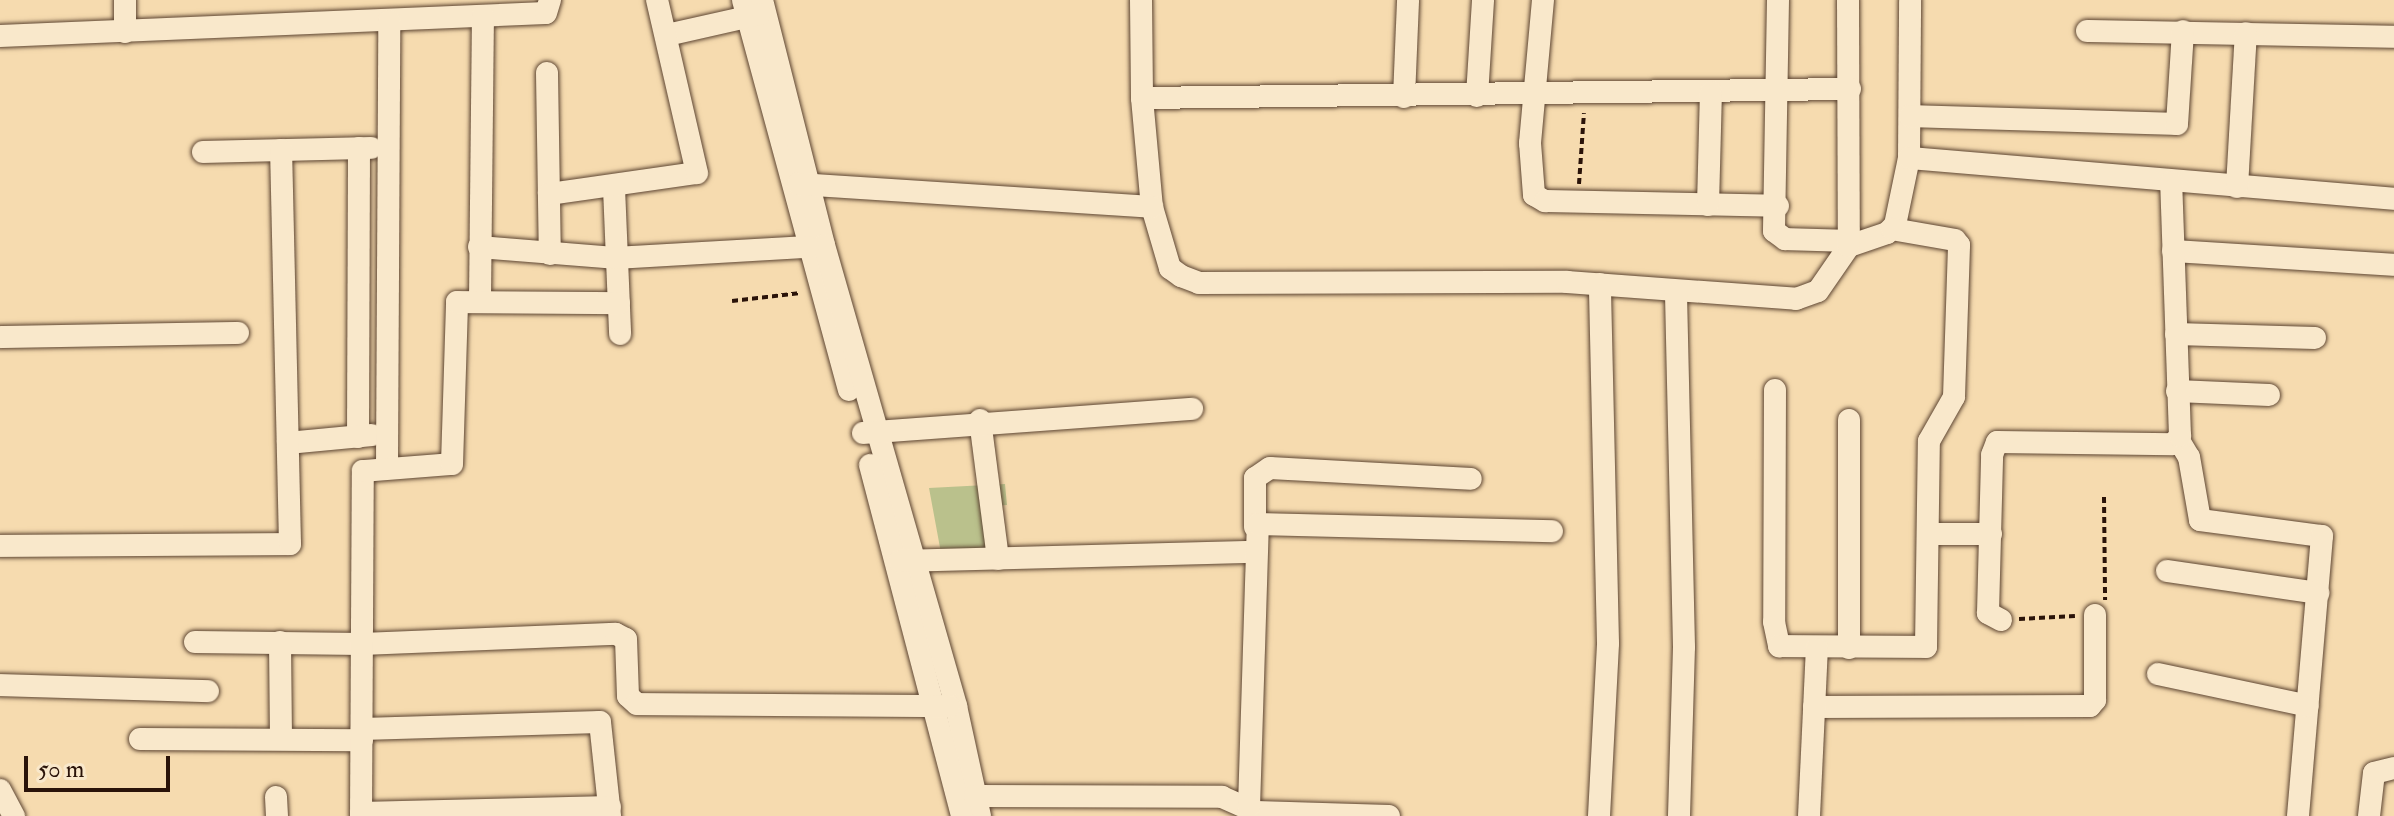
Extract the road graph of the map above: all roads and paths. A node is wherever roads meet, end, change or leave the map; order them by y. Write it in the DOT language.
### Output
graph roads {
  1 [pos="125,0"];
  2 [pos="550,0"];
  3 [pos="657,0"];
  4 [pos="1141,0"];
  5 [pos="1408,0"];
  6 [pos="1483,0"];
  7 [pos="1543,0"];
  8 [pos="1778,0"];
  9 [pos="1848,0"];
  10 [pos="1910,0"];
  11 [pos="755,8"];
  12 [pos="483,16"];
  13 [pos="389,21"];
  14 [pos="2087,31"];
  15 [pos="2183,31"];
  16 [pos="125,32"];
  17 [pos="2246,33"];
  18 [pos="667,35"];
  19 [pos="0,36"];
  20 [pos="2394,37"];
  21 [pos="547,73"];
  22 [pos="1781,89"];
  23 [pos="1850,89"];
  24 [pos="1711,92"];
  25 [pos="1535,95"];
  26 [pos="1477,96"];
  27 [pos="1404,97"];
  28 [pos="1142,98"];
  29 [pos="1585,108"];
  30 [pos="1910,116"];
  31 [pos="359,148"];
  32 [pos="389,148"];
  33 [pos="281,150"];
  34 [pos="203,152"];
  35 [pos="1909,158"];
  36 [pos="2171,182"];
  37 [pos="801,184"];
  38 [pos="2237,187"];
  39 [pos="614,188"];
  40 [pos="549,194"];
  41 [pos="2394,199"];
  42 [pos="1578,202"];
  43 [pos="1708,205"];
  44 [pos="1778,206"];
  45 [pos="1152,207"];
  46 [pos="1892,229"];
  47 [pos="1849,243"];
  48 [pos="479,247"];
  49 [pos="808,247"];
  50 [pos="2173,251"];
  51 [pos="550,254"];
  52 [pos="615,258"];
  53 [pos="2394,265"];
  54 [pos="1600,284"];
  55 [pos="821,291"];
  56 [pos="1676,294"];
  57 [pos="480,299"];
  58 [pos="732,301"];
  59 [pos="619,303"];
  60 [pos="238,333"];
  61 [pos="620,334"];
  62 [pos="2176,334"];
  63 [pos="0,337"];
  64 [pos="2315,338"];
  65 [pos="1775,390"];
  66 [pos="2177,391"];
  67 [pos="2269,395"];
  68 [pos="1192,409"];
  69 [pos="980,420"];
  70 [pos="1849,420"];
  71 [pos="868,431"];
  72 [pos="389,434"];
  73 [pos="358,437"];
  74 [pos="2178,439"];
  75 [pos="288,443"];
  76 [pos="387,466"];
  77 [pos="1471,479"];
  78 [pos="2104,497"];
  79 [pos="1255,527"];
  80 [pos="1552,531"];
  81 [pos="1931,534"];
  82 [pos="1991,534"];
  83 [pos="0,546"];
  84 [pos="1254,552"];
  85 [pos="998,559"];
  86 [pos="906,561"];
  87 [pos="2167,571"];
  88 [pos="2318,593"];
  89 [pos="2095,615"];
  90 [pos="2001,620"];
  91 [pos="195,642"];
  92 [pos="280,642"];
  93 [pos="362,644"];
  94 [pos="1849,648"];
  95 [pos="1817,649"];
  96 [pos="2158,674"];
  97 [pos="0,685"];
  98 [pos="208,691"];
  99 [pos="945,706"];
  100 [pos="2308,706"];
  101 [pos="1814,707"];
  102 [pos="362,734"];
  103 [pos="281,737"];
  104 [pos="140,739"];
  105 [pos="2394,768"];
  106 [pos="0,790"];
  107 [pos="978,806"];
  108 [pos="1249,807"];
  109 [pos="610,812"];
  110 [pos="361,814"];
  111 [pos="14,816"];
  112 [pos="962,816"];
  113 [pos="1389,816"];
  114 [pos="1599,816"];
  115 [pos="1679,816"];
  116 [pos="1809,816"];
  117 [pos="2298,816"];
  118 [pos="2369,816"];
  1 -- 16 [label="street"];
  2 -- 12 [label="street"];
  3 -- 18 [label="street"];
  4 -- 28 [label="street"];
  5 -- 27 [label="street"];
  6 -- 26 [label="street"];
  7 -- 25 [label="street"];
  8 -- 22 [label="street"];
  9 -- 23 [label="street"];
  10 -- 30 [label="street"];
  11 -- 18 [label="street"];
  11 -- 37 [label="street"];
  12 -- 13 [label="street"];
  12 -- 48 [label="street"];
  13 -- 16 [label="street"];
  13 -- 32 [label="street"];
  14 -- 15 [label="street"];
  15 -- 17 [label="street"];
  15 -- 30 [label="street"];
  16 -- 19 [label="street"];
  17 -- 20 [label="street"];
  17 -- 38 [label="street"];
  18 -- 39 [label="street"];
  21 -- 40 [label="street"];
  22 -- 23 [label="street"];
  22 -- 24 [label="street"];
  22 -- 44 [label="street"];
  23 -- 47 [label="street"];
  24 -- 25 [label="street"];
  24 -- 43 [label="street"];
  25 -- 26 [label="street"];
  25 -- 42 [label="street"];
  26 -- 27 [label="street"];
  27 -- 28 [label="street"];
  28 -- 45 [label="street"];
  29 -- 42 [label="path"];
  30 -- 35 [label="street"];
  31 -- 32 [label="street"];
  31 -- 33 [label="street"];
  31 -- 73 [label="street"];
  32 -- 72 [label="street"];
  33 -- 34 [label="street"];
  33 -- 75 [label="street"];
  35 -- 36 [label="street"];
  35 -- 46 [label="street"];
  36 -- 38 [label="street"];
  36 -- 50 [label="street"];
  37 -- 45 [label="street"];
  37 -- 49 [label="street"];
  37 -- 71 [label="street"];
  38 -- 41 [label="street"];
  39 -- 40 [label="street"];
  39 -- 52 [label="street"];
  40 -- 51 [label="street"];
  42 -- 43 [label="street"];
  43 -- 44 [label="street"];
  44 -- 47 [label="street"];
  45 -- 54 [label="street"];
  46 -- 47 [label="street"];
  46 -- 81 [label="street"];
  47 -- 56 [label="street"];
  48 -- 51 [label="street"];
  48 -- 57 [label="street"];
  49 -- 52 [label="street"];
  49 -- 55 [label="street"];
  50 -- 53 [label="street"];
  50 -- 62 [label="street"];
  51 -- 52 [label="street"];
  52 -- 59 [label="street"];
  54 -- 56 [label="street"];
  54 -- 114 [label="street"];
  55 -- 58 [label="path"];
  55 -- 71 [label="street"];
  56 -- 115 [label="street"];
  57 -- 59 [label="street"];
  57 -- 76 [label="street"];
  59 -- 61 [label="street"];
  60 -- 63 [label="street"];
  62 -- 64 [label="street"];
  62 -- 66 [label="street"];
  65 -- 95 [label="street"];
  66 -- 67 [label="street"];
  66 -- 74 [label="street"];
  68 -- 69 [label="street"];
  69 -- 71 [label="street"];
  69 -- 85 [label="street"];
  70 -- 94 [label="street"];
  71 -- 86 [label="street"];
  72 -- 73 [label="street"];
  72 -- 76 [label="street"];
  73 -- 75 [label="street"];
  74 -- 82 [label="street"];
  74 -- 88 [label="street"];
  75 -- 83 [label="street"];
  76 -- 93 [label="street"];
  77 -- 79 [label="street"];
  78 -- 89 [label="path"];
  79 -- 80 [label="street"];
  79 -- 84 [label="street"];
  81 -- 82 [label="street"];
  81 -- 94 [label="street"];
  82 -- 90 [label="street"];
  84 -- 85 [label="street"];
  84 -- 108 [label="street"];
  85 -- 86 [label="street"];
  86 -- 99 [label="street"];
  87 -- 88 [label="street"];
  88 -- 100 [label="street"];
  89 -- 90 [label="path"];
  89 -- 101 [label="street"];
  91 -- 92 [label="street"];
  92 -- 93 [label="street"];
  92 -- 103 [label="street"];
  93 -- 99 [label="street"];
  93 -- 102 [label="street"];
  94 -- 95 [label="street"];
  95 -- 101 [label="street"];
  96 -- 100 [label="street"];
  97 -- 98 [label="street"];
  99 -- 107 [label="street"];
  99 -- 112 [label="street"];
  100 -- 117 [label="street"];
  101 -- 116 [label="street"];
  102 -- 103 [label="street"];
  102 -- 109 [label="street"];
  102 -- 110 [label="street"];
  103 -- 104 [label="street"];
  105 -- 118 [label="street"];
  106 -- 111 [label="street"];
  107 -- 108 [label="street"];
  108 -- 113 [label="street"];
  109 -- 110 [label="street"];
}
